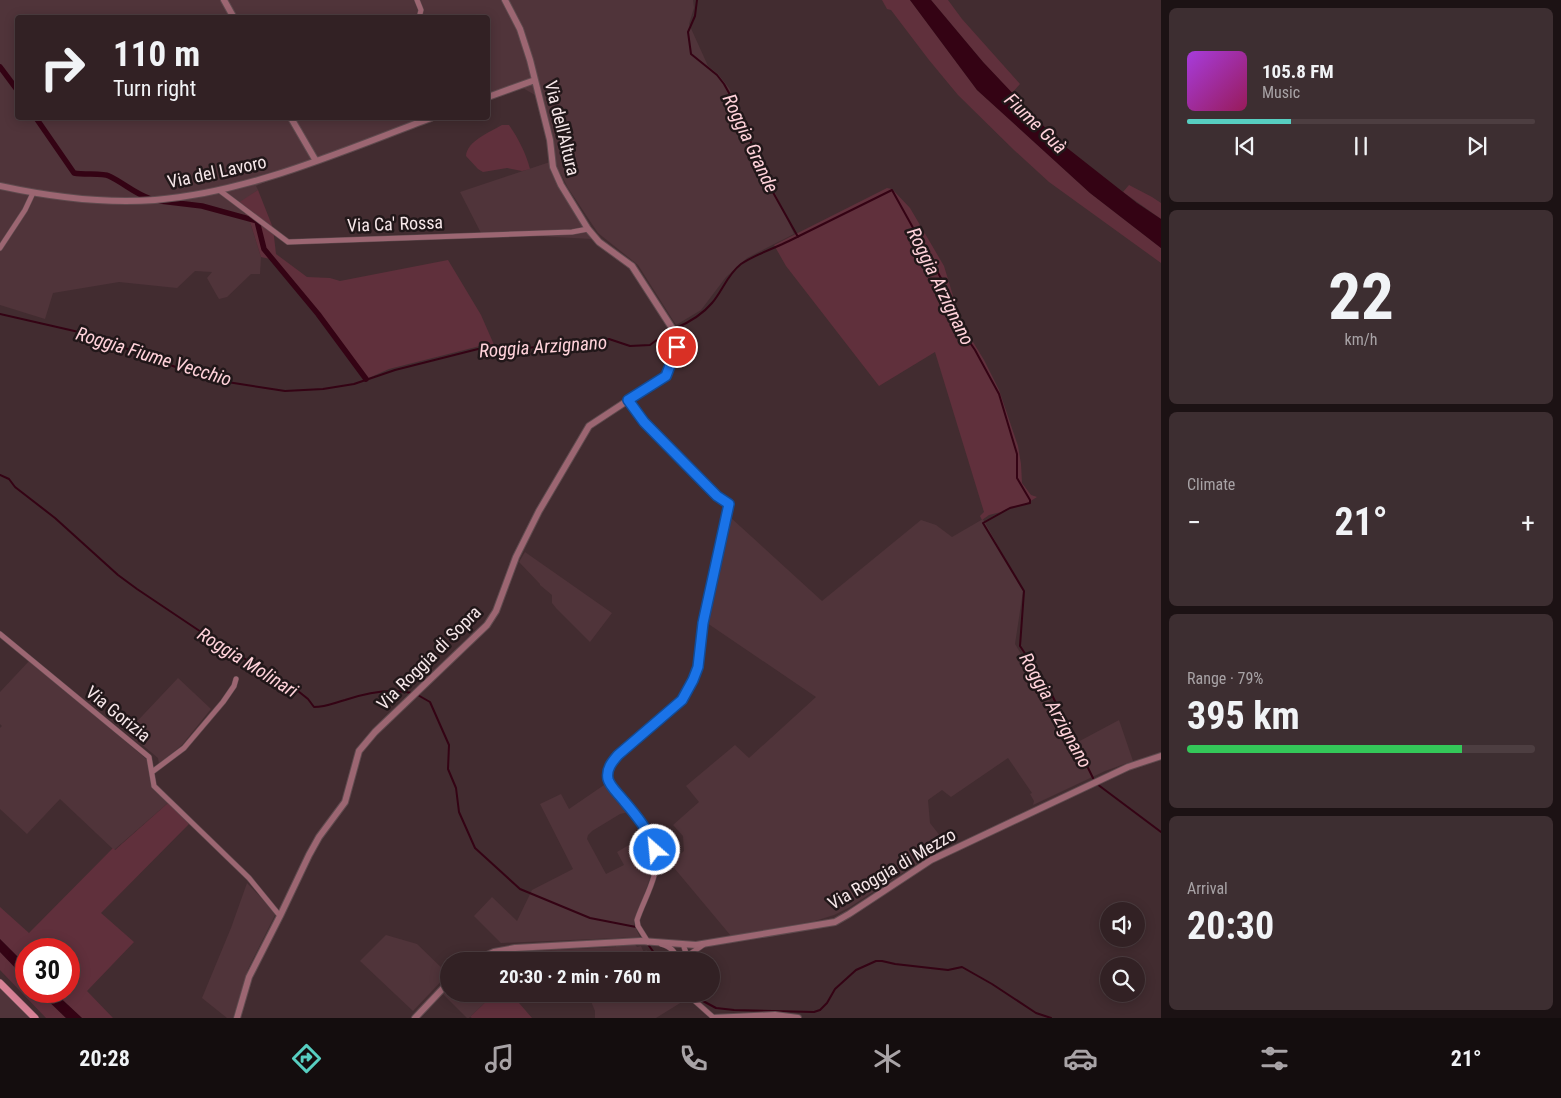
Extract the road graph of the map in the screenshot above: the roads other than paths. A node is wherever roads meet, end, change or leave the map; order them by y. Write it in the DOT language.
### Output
graph roads {
  1 [pos="224,0"];
  2 [pos="417,0"];
  3 [pos="505,0"];
  4 [pos="232,15"];
  5 [pos="420,15"];
  6 [pos="535,80"];
  7 [pos="490,96"];
  8 [pos="292,120"];
  9 [pos="426,120"];
  10 [pos="316,160"];
  11 [pos="0,186"];
  12 [pos="219,190"];
  13 [pos="33,193"];
  14 [pos="588,229"];
  15 [pos="0,248"];
  16 [pos="677,347"];
  17 [pos="628,400"];
  18 [pos="0,634"];
  19 [pos="236,679"];
  20 [pos="1161,756"];
  21 [pos="152,772"];
  22 [pos="280,916"];
  23 [pos="648,942"];
  24 [pos="683,944"];
  25 [pos="706,944"];
  26 [pos="494,952"];
  27 [pos="675,952"];
  28 [pos="680,952"];
  29 [pos="686,952"];
  30 [pos="693,952"];
  31 [pos="0,983"];
  32 [pos="440,992"];
  33 [pos="696,1002"];
  34 [pos="35,1018"];
  35 [pos="237,1018"];
  36 [pos="415,1018"];
  37 [pos="714,1018"];
  38 [pos="798,1018"];
  1 -- 4 [label="street"];
  2 -- 5 [label="street"];
  3 -- 6 [label="street, Via dell'Altura"];
  6 -- 7 [label="street"];
  6 -- 14 [label="street, Via dell'Altura"];
  8 -- 10 [label="street"];
  9 -- 10 [label="street, Via del Lavoro"];
  10 -- 12 [label="street, Via del Lavoro"];
  11 -- 13 [label="street, Via del Lavoro"];
  12 -- 13 [label="street, Via del Lavoro"];
  12 -- 14 [label="street, Via Ca' Rossa"];
  13 -- 15 [label="street"];
  14 -- 16 [label="street, Via dell'Altura"];
  16 -- 17 [label="street, Via Roggia di Sopra"];
  17 -- 22 [label="street, Via Roggia di Sopra"];
  17 -- 23 [label="street"];
  18 -- 21 [label="street, Via Gorizia"];
  19 -- 21 [label="street"];
  20 -- 25 [label="street, Via Roggia di Mezzo"];
  21 -- 22 [label="street, Via Gorizia"];
  22 -- 35 [label="street, Via Roggia di Sopra"];
  23 -- 24 [label="street, Via Roggia di Mezzo"];
  23 -- 26 [label="street, Via Roggia di Mezzo"];
  23 -- 27 [label="street"];
  24 -- 25 [label="street, Via Roggia di Mezzo"];
  24 -- 28 [label="street"];
  24 -- 29 [label="street"];
  25 -- 30 [label="street"];
  31 -- 34 [label="main road"];
  32 -- 36 [label="street"];
  33 -- 37 [label="street"];
  37 -- 38 [label="street"];
}
